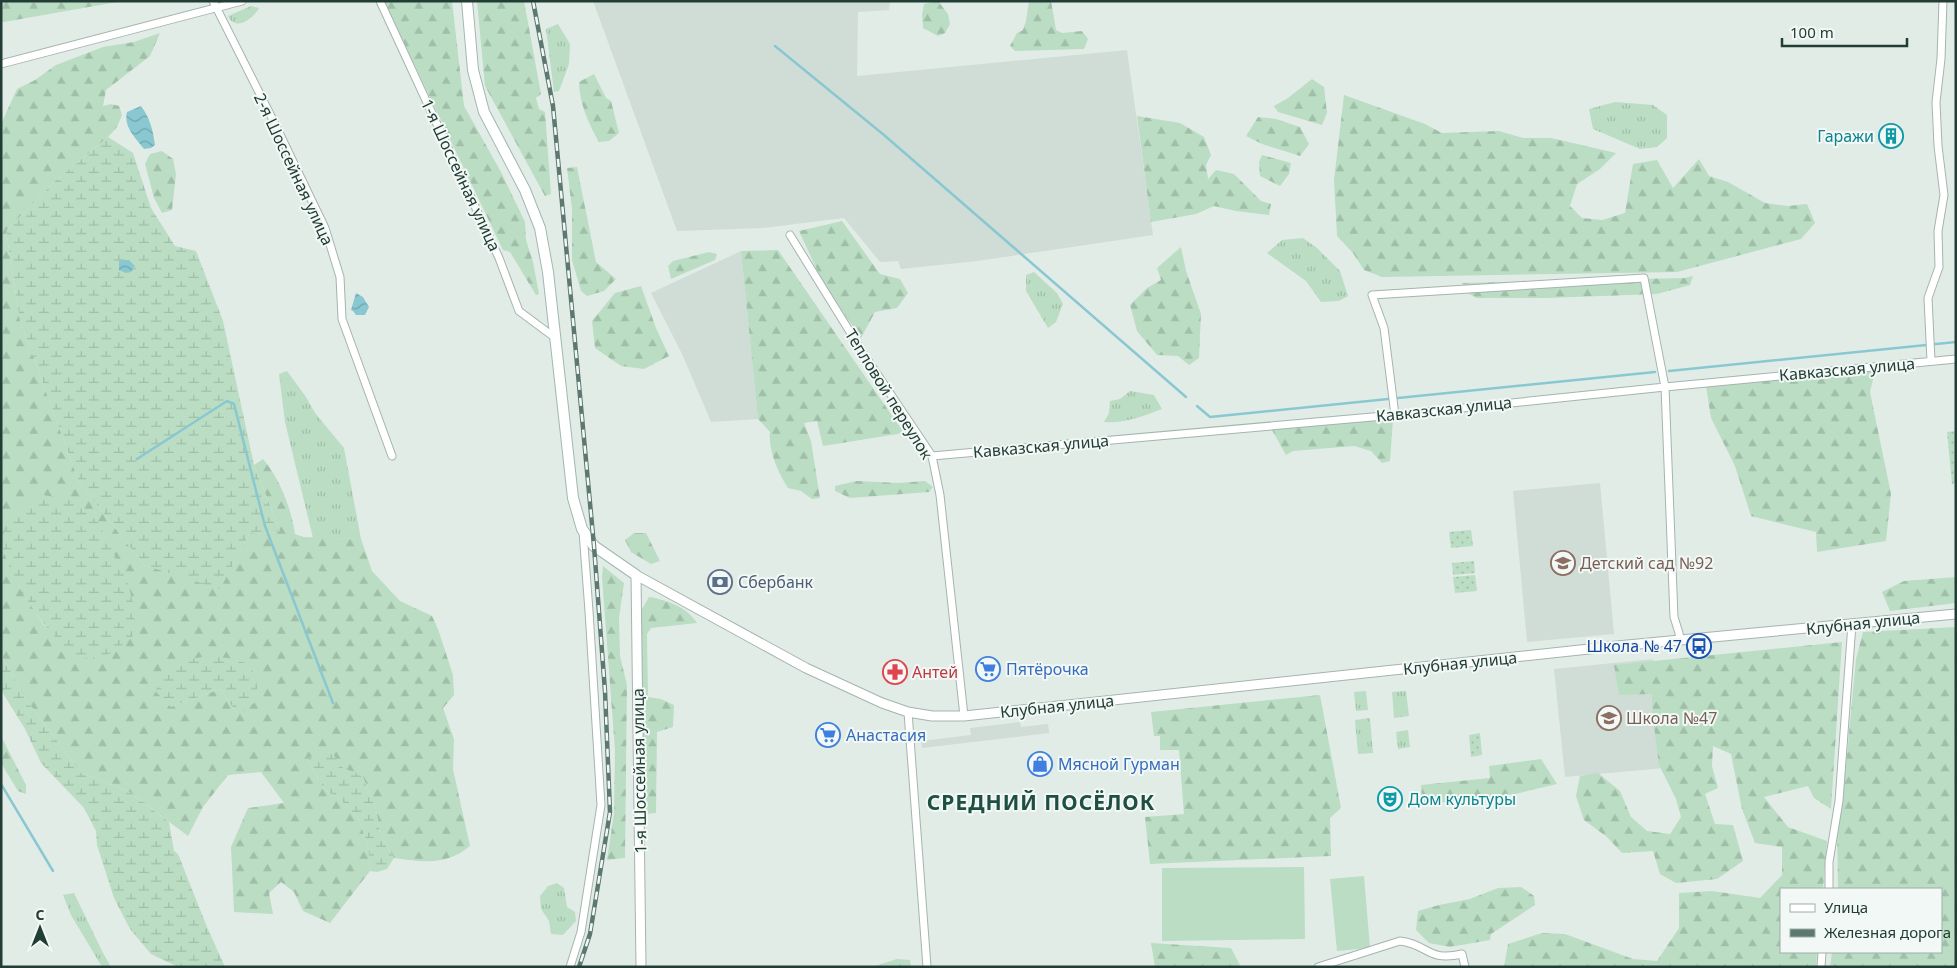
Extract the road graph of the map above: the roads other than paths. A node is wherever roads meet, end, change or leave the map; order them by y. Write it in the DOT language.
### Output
graph roads {
  1 [pos="213,1"];
  2 [pos="242,1"];
  3 [pos="380,1"];
  4 [pos="467,1"];
  5 [pos="1943,1"];
  6 [pos="217,9"];
  7 [pos="1,64"];
  8 [pos="790,235"];
  9 [pos="554,338"];
  10 [pos="1931,358"];
  11 [pos="1956,360"];
  12 [pos="1665,386"];
  13 [pos="1394,411"];
  14 [pos="392,456"];
  15 [pos="932,456"];
  16 [pos="582,529"];
  17 [pos="636,575"];
  18 [pos="1956,614"];
  19 [pos="1852,624"];
  20 [pos="1680,641"];
  21 [pos="908,712"];
  22 [pos="964,716"];
  23 [pos="1829,888"];
  24 [pos="1822,953"];
  25 [pos="570,967"];
  26 [pos="641,967"];
  27 [pos="927,967"];
  28 [pos="1318,967"];
  29 [pos="1465,967"];
  30 [pos="1820,967"];
  1 -- 6 [label="street, 2-я Шоссейная улица"];
  2 -- 6 [label="street"];
  3 -- 9 [label="street, 1-я Шоссейная улица"];
  4 -- 9 [label="main road"];
  5 -- 10 [label="street"];
  6 -- 7 [label="street"];
  6 -- 14 [label="street, 2-я Шоссейная улица"];
  8 -- 15 [label="street, Тепловой переулок"];
  9 -- 16 [label="main road"];
  10 -- 11 [label="street, Кавказская улица"];
  10 -- 12 [label="street, Кавказская улица"];
  12 -- 13 [label="street, Кавказская улица"];
  12 -- 13 [label="street"];
  12 -- 20 [label="street"];
  13 -- 15 [label="street, Кавказская улица"];
  15 -- 22 [label="street, Тепловой переулок"];
  16 -- 17 [label="main road"];
  16 -- 25 [label="street"];
  17 -- 21 [label="street, Клубная улица"];
  17 -- 26 [label="street, 1-я Шоссейная улица"];
  18 -- 19 [label="street, Клубная улица"];
  19 -- 20 [label="street, Клубная улица"];
  19 -- 23 [label="street"];
  20 -- 22 [label="street, Клубная улица"];
  21 -- 22 [label="street, Клубная улица"];
  21 -- 27 [label="street"];
  24 -- 30 [label="street"];
  28 -- 29 [label="street"];
}
